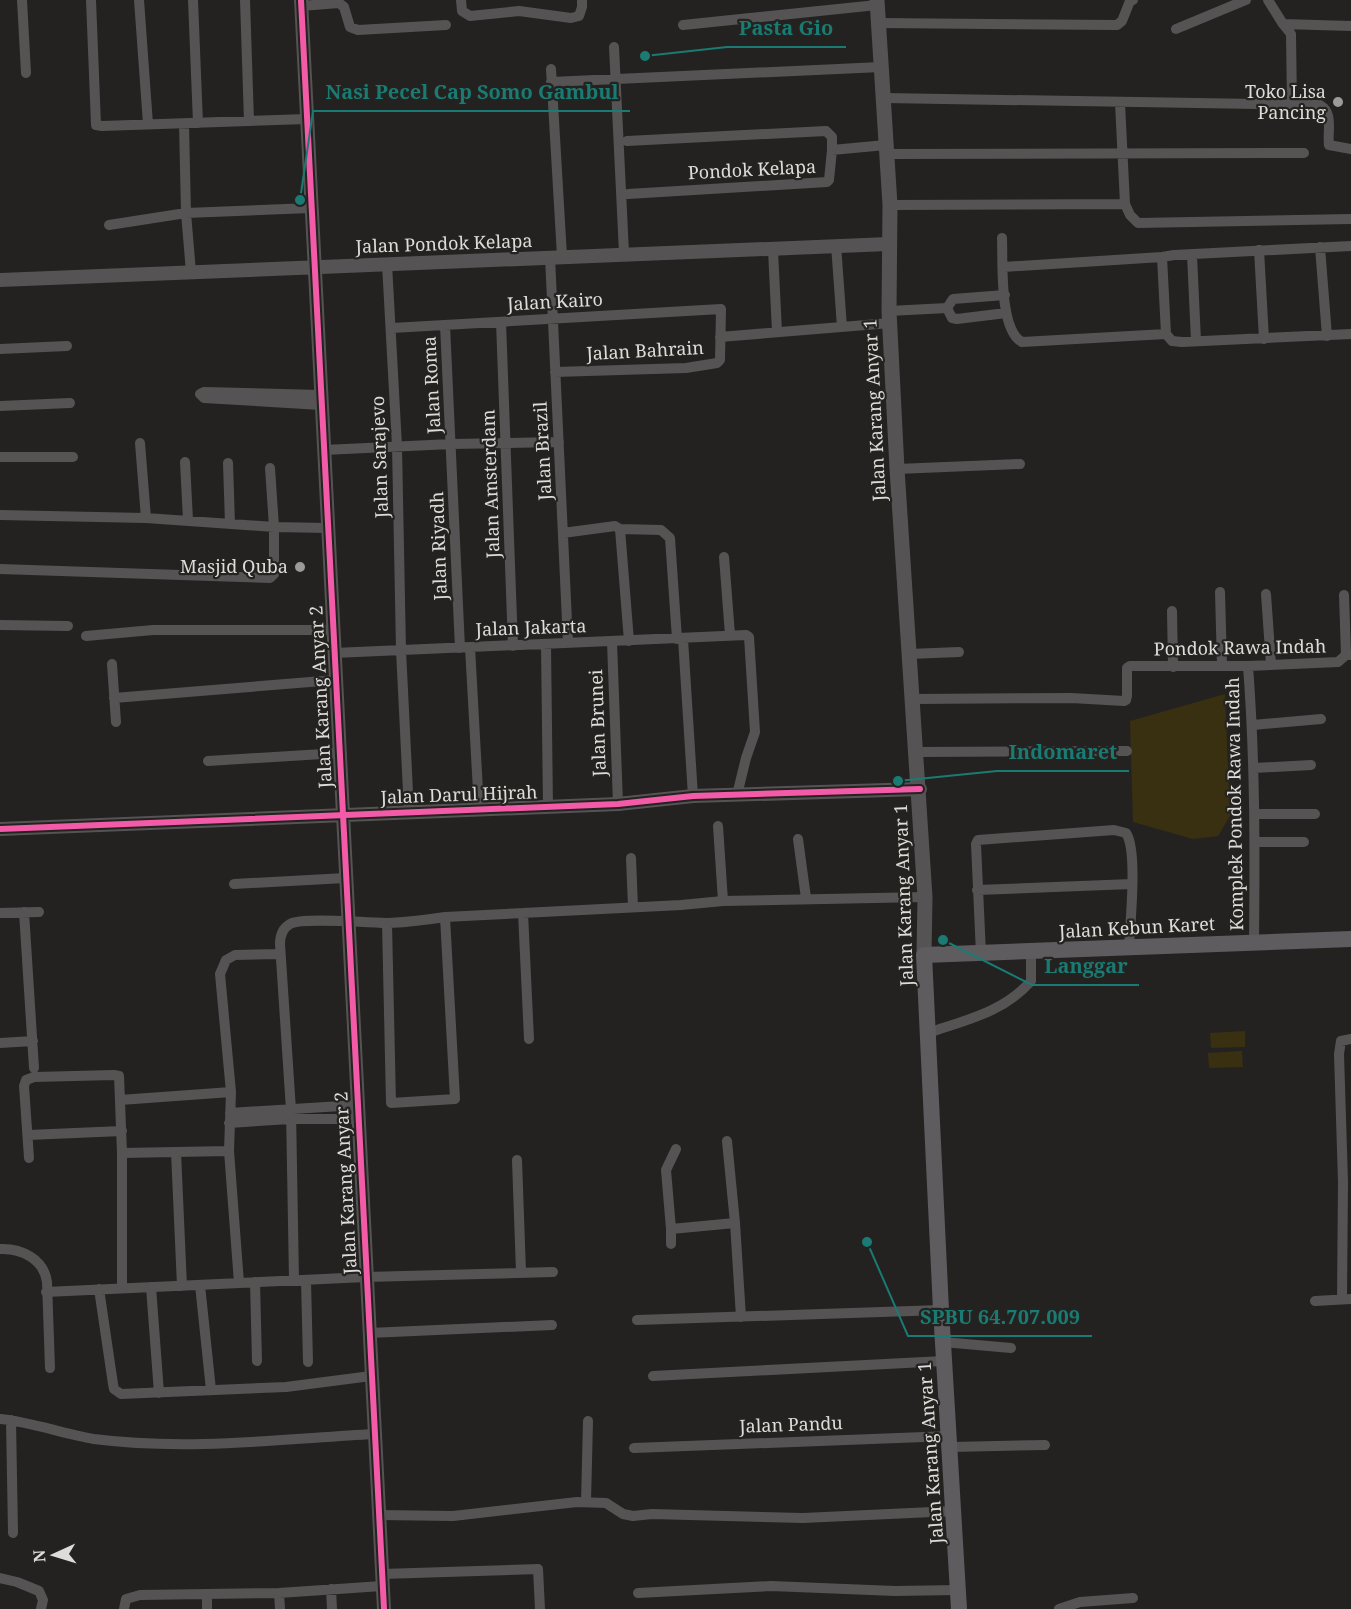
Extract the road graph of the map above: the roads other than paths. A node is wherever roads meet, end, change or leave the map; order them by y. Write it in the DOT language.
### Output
graph roads {
  1 [pos="22,0"];
  2 [pos="91,0"];
  3 [pos="139,0"];
  4 [pos="193,0"];
  5 [pos="245,0"];
  6 [pos="461,0"];
  7 [pos="582,0"];
  8 [pos="1132,0"];
  9 [pos="1246,0"];
  10 [pos="1268,0"];
  11 [pos="301,3"];
  12 [pos="877,3"];
  13 [pos="519,5"];
  14 [pos="878,23"];
  15 [pos="1282,24"];
  16 [pos="446,25"];
  17 [pos="683,25"];
  18 [pos="1351,26"];
  19 [pos="1176,29"];
  20 [pos="614,47"];
  21 [pos="880,67"];
  22 [pos="551,69"];
  23 [pos="26,73"];
  24 [pos="615,79"];
  25 [pos="551,82"];
  26 [pos="884,98"];
  27 [pos="1120,103"];
  28 [pos="1292,104"];
  29 [pos="307,119"];
  30 [pos="249,121"];
  31 [pos="198,123"];
  32 [pos="148,124"];
  33 [pos="184,124"];
  34 [pos="627,141"];
  35 [pos="1351,149"];
  36 [pos="832,150"];
  37 [pos="887,150"];
  38 [pos="1304,153"];
  39 [pos="1122,154"];
  40 [pos="628,194"];
  41 [pos="1125,204"];
  42 [pos="890,205"];
  43 [pos="311,208"];
  44 [pos="186,213"];
  45 [pos="1351,219"];
  46 [pos="109,225"];
  47 [pos="1002,238"];
  48 [pos="888,244"];
  49 [pos="836,245"];
  50 [pos="1351,246"];
  51 [pos="1320,247"];
  52 [pos="773,250"];
  53 [pos="1259,250"];
  54 [pos="624,253"];
  55 [pos="1192,255"];
  56 [pos="556,256"];
  57 [pos="1162,257"];
  58 [pos="387,264"];
  59 [pos="315,267"];
  60 [pos="1004,267"];
  61 [pos="191,272"];
  62 [pos="0,280"];
  63 [pos="1005,295"];
  64 [pos="947,308"];
  65 [pos="721,309"];
  66 [pos="1006,313"];
  67 [pos="890,317"];
  68 [pos="553,319"];
  69 [pos="501,322"];
  70 [pos="446,325"];
  71 [pos="842,327"];
  72 [pos="392,328"];
  73 [pos="777,332"];
  74 [pos="1166,334"];
  75 [pos="1351,334"];
  76 [pos="1327,336"];
  77 [pos="720,337"];
  78 [pos="1264,339"];
  79 [pos="1196,341"];
  80 [pos="67,346"];
  81 [pos="0,349"];
  82 [pos="555,372"];
  83 [pos="321,400"];
  84 [pos="70,403"];
  85 [pos="0,406"];
  86 [pos="559,442"];
  87 [pos="140,443"];
  88 [pos="506,443"];
  89 [pos="451,444"];
  90 [pos="397,446"];
  91 [pos="324,450"];
  92 [pos="0,457"];
  93 [pos="73,458"];
  94 [pos="185,462"];
  95 [pos="228,463"];
  96 [pos="1020,464"];
  97 [pos="270,468"];
  98 [pos="897,469"];
  99 [pos="0,515"];
  100 [pos="146,518"];
  101 [pos="188,520"];
  102 [pos="230,524"];
  103 [pos="274,527"];
  104 [pos="327,528"];
  105 [pos="620,529"];
  106 [pos="563,532"];
  107 [pos="724,557"];
  108 [pos="0,568"];
  109 [pos="1220,592"];
  110 [pos="1266,594"];
  111 [pos="1344,595"];
  112 [pos="1172,611"];
  113 [pos="0,625"];
  114 [pos="68,627"];
  115 [pos="333,630"];
  116 [pos="730,635"];
  117 [pos="86,636"];
  118 [pos="680,639"];
  119 [pos="629,641"];
  120 [pos="612,642"];
  121 [pos="546,644"];
  122 [pos="568,644"];
  123 [pos="513,646"];
  124 [pos="465,647"];
  125 [pos="401,650"];
  126 [pos="959,652"];
  127 [pos="334,653"];
  128 [pos="909,654"];
  129 [pos="1348,655"];
  130 [pos="112,664"];
  131 [pos="1271,665"];
  132 [pos="1222,666"];
  133 [pos="1248,666"];
  134 [pos="1173,667"];
  135 [pos="335,681"];
  136 [pos="114,698"];
  137 [pos="914,699"];
  138 [pos="1321,719"];
  139 [pos="116,722"];
  140 [pos="1253,725"];
  141 [pos="1127,751"];
  142 [pos="916,752"];
  143 [pos="339,753"];
  144 [pos="208,761"];
  145 [pos="1311,765"];
  146 [pos="1254,768"];
  147 [pos="920,789"];
  148 [pos="737,795"];
  149 [pos="693,796"];
  150 [pos="618,804"];
  151 [pos="548,807"];
  152 [pos="479,809"];
  153 [pos="409,812"];
  154 [pos="342,814"];
  155 [pos="1255,814"];
  156 [pos="1315,814"];
  157 [pos="718,826"];
  158 [pos="0,829"];
  159 [pos="798,839"];
  160 [pos="1256,842"];
  161 [pos="1304,842"];
  162 [pos="631,858"];
  163 [pos="345,878"];
  164 [pos="234,884"];
  165 [pos="1132,884"];
  166 [pos="977,890"];
  167 [pos="926,897"];
  168 [pos="806,898"];
  169 [pos="723,901"];
  170 [pos="633,907"];
  171 [pos="24,912"];
  172 [pos="39,912"];
  173 [pos="523,913"];
  174 [pos="0,914"];
  175 [pos="445,916"];
  176 [pos="348,921"];
  177 [pos="387,923"];
  178 [pos="1351,939"];
  179 [pos="1254,942"];
  180 [pos="1129,948"];
  181 [pos="1031,952"];
  182 [pos="280,954"];
  183 [pos="981,954"];
  184 [pos="924,955"];
  185 [pos="928,1033"];
  186 [pos="529,1039"];
  187 [pos="1351,1039"];
  188 [pos="33,1041"];
  189 [pos="0,1043"];
  190 [pos="34,1068"];
  191 [pos="231,1092"];
  192 [pos="120,1100"];
  193 [pos="357,1112"];
  194 [pos="291,1114"];
  195 [pos="229,1118"];
  196 [pos="122,1131"];
  197 [pos="28,1135"];
  198 [pos="727,1141"];
  199 [pos="676,1149"];
  200 [pos="229,1151"];
  201 [pos="176,1152"];
  202 [pos="122,1153"];
  203 [pos="1347,1154"];
  204 [pos="29,1158"];
  205 [pos="517,1160"];
  206 [pos="1347,1182"];
  207 [pos="735,1223"];
  208 [pos="671,1229"];
  209 [pos="671,1244"];
  210 [pos="0,1249"];
  211 [pos="521,1272"];
  212 [pos="553,1272"];
  213 [pos="366,1277"];
  214 [pos="294,1280"];
  215 [pos="306,1280"];
  216 [pos="255,1282"];
  217 [pos="239,1283"];
  218 [pos="200,1285"];
  219 [pos="182,1286"];
  220 [pos="122,1287"];
  221 [pos="151,1287"];
  222 [pos="99,1289"];
  223 [pos="46,1292"];
  224 [pos="1346,1299"];
  225 [pos="1315,1301"];
  226 [pos="941,1310"];
  227 [pos="741,1317"];
  228 [pos="637,1320"];
  229 [pos="552,1325"];
  230 [pos="369,1333"];
  231 [pos="943,1342"];
  232 [pos="1011,1348"];
  233 [pos="257,1361"];
  234 [pos="944,1361"];
  235 [pos="308,1362"];
  236 [pos="50,1368"];
  237 [pos="371,1376"];
  238 [pos="653,1376"];
  239 [pos="211,1390"];
  240 [pos="159,1394"];
  241 [pos="6,1419"];
  242 [pos="588,1421"];
  243 [pos="374,1434"];
  244 [pos="950,1441"];
  245 [pos="1045,1445"];
  246 [pos="634,1448"];
  247 [pos="586,1502"];
  248 [pos="954,1511"];
  249 [pos="379,1515"];
  250 [pos="13,1533"];
  251 [pos="0,1578"];
  252 [pos="382,1580"];
  253 [pos="332,1589"];
  254 [pos="958,1590"];
  255 [pos="279,1593"];
  256 [pos="638,1593"];
  257 [pos="207,1594"];
  258 [pos="1133,1598"];
  259 [pos="41,1609"];
  260 [pos="124,1609"];
  261 [pos="207,1609"];
  262 [pos="280,1609"];
  263 [pos="332,1609"];
  264 [pos="384,1609"];
  265 [pos="540,1609"];
  266 [pos="959,1609"];
  267 [pos="1059,1609"];
  1 -- 23 [label="street"];
  2 -- 32 [label="street"];
  3 -- 32 [label="street"];
  4 -- 31 [label="street"];
  5 -- 30 [label="street"];
  6 -- 13 [label="street"];
  7 -- 13 [label="street"];
  8 -- 14 [label="street"];
  9 -- 19 [label="street"];
  10 -- 15 [label="street"];
  11 -- 16 [label="street"];
  11 -- 29 [label="street, Jalan Karang Anyar 2"];
  12 -- 14 [label="main road, Jalan Karang Anyar 1"];
  12 -- 17 [label="street"];
  14 -- 21 [label="main road, Jalan Karang Anyar 1"];
  15 -- 18 [label="street"];
  15 -- 28 [label="street"];
  20 -- 24 [label="street"];
  21 -- 24 [label="street"];
  21 -- 26 [label="main road, Jalan Karang Anyar 1"];
  22 -- 25 [label="street, Jalan Brazil"];
  24 -- 25 [label="street"];
  24 -- 54 [label="street"];
  25 -- 56 [label="street, Jalan Brazil"];
  26 -- 27 [label="street"];
  26 -- 37 [label="main road, Jalan Karang Anyar 1"];
  27 -- 28 [label="street"];
  27 -- 39 [label="street"];
  28 -- 35 [label="street"];
  29 -- 30 [label="street"];
  29 -- 43 [label="street, Jalan Karang Anyar 2"];
  30 -- 31 [label="street"];
  31 -- 33 [label="street"];
  32 -- 33 [label="street"];
  33 -- 44 [label="street"];
  34 -- 36 [label="street"];
  36 -- 37 [label="street, Pondok Kelapa"];
  36 -- 40 [label="street, Pondok Kelapa"];
  37 -- 39 [label="street, Pondok Kelapa"];
  37 -- 42 [label="main road, Jalan Karang Anyar 1"];
  38 -- 39 [label="street, Pondok Kelapa"];
  39 -- 41 [label="street"];
  41 -- 42 [label="street"];
  41 -- 45 [label="street"];
  42 -- 48 [label="main road, Jalan Karang Anyar 1"];
  43 -- 44 [label="street"];
  43 -- 59 [label="street, Jalan Karang Anyar 2"];
  44 -- 46 [label="street"];
  44 -- 61 [label="street"];
  47 -- 60 [label="street"];
  48 -- 49 [label="street, Jalan Pondok Kelapa"];
  48 -- 67 [label="main road, Jalan Karang Anyar 1"];
  49 -- 52 [label="street, Jalan Pondok Kelapa"];
  49 -- 71 [label="street"];
  50 -- 51 [label="street"];
  51 -- 53 [label="street"];
  51 -- 76 [label="street"];
  52 -- 54 [label="street, Jalan Pondok Kelapa"];
  52 -- 73 [label="street"];
  53 -- 55 [label="street"];
  53 -- 78 [label="street"];
  54 -- 56 [label="street, Jalan Pondok Kelapa"];
  55 -- 57 [label="street"];
  55 -- 79 [label="street"];
  56 -- 58 [label="street, Jalan Pondok Kelapa"];
  56 -- 68 [label="street, Jalan Brazil"];
  57 -- 60 [label="street"];
  57 -- 74 [label="street"];
  58 -- 59 [label="street, Jalan Pondok Kelapa"];
  58 -- 72 [label="street, Jalan Sarajevo"];
  59 -- 61 [label="street, Jalan Pondok Kelapa"];
  59 -- 83 [label="street, Jalan Karang Anyar 2"];
  60 -- 63 [label="street"];
  61 -- 62 [label="street, Jalan Pondok Kelapa"];
  63 -- 64 [label="street"];
  63 -- 66 [label="street"];
  64 -- 66 [label="street"];
  64 -- 67 [label="street"];
  65 -- 68 [label="street, Jalan Kairo"];
  65 -- 77 [label="street, Jalan Bahrain"];
  66 -- 74 [label="street"];
  67 -- 71 [label="street"];
  67 -- 98 [label="main road, Jalan Karang Anyar 1"];
  68 -- 69 [label="street, Jalan Kairo"];
  68 -- 82 [label="street, Jalan Brazil"];
  69 -- 70 [label="street, Jalan Kairo"];
  69 -- 88 [label="street, Jalan Amsterdam"];
  70 -- 72 [label="street, Jalan Kairo"];
  70 -- 89 [label="street, Jalan Roma"];
  71 -- 73 [label="street"];
  72 -- 90 [label="street, Jalan Sarajevo"];
  73 -- 77 [label="street"];
  74 -- 79 [label="street"];
  75 -- 76 [label="street"];
  76 -- 78 [label="street"];
  77 -- 82 [label="street, Jalan Bahrain"];
  78 -- 79 [label="street"];
  80 -- 81 [label="street"];
  82 -- 86 [label="street, Jalan Brazil"];
  83 -- 83 [label="street"];
  83 -- 91 [label="street, Jalan Karang Anyar 2"];
  84 -- 85 [label="street"];
  86 -- 88 [label="street"];
  86 -- 106 [label="street, Jalan Brazil"];
  87 -- 100 [label="street"];
  88 -- 89 [label="street"];
  88 -- 123 [label="street, Jalan Amsterdam"];
  89 -- 90 [label="street"];
  89 -- 124 [label="street, Jalan Riyadh"];
  90 -- 91 [label="street"];
  90 -- 125 [label="street, Jalan Sarajevo"];
  91 -- 104 [label="street, Jalan Karang Anyar 2"];
  92 -- 93 [label="street"];
  94 -- 101 [label="street"];
  95 -- 102 [label="street"];
  96 -- 98 [label="street"];
  97 -- 103 [label="street"];
  98 -- 128 [label="main road, Jalan Karang Anyar 1"];
  99 -- 100 [label="street"];
  100 -- 101 [label="street"];
  101 -- 102 [label="street"];
  102 -- 103 [label="street"];
  103 -- 104 [label="street"];
  103 -- 108 [label="street"];
  104 -- 115 [label="street, Jalan Karang Anyar 2"];
  105 -- 106 [label="street"];
  105 -- 118 [label="street"];
  105 -- 119 [label="street"];
  106 -- 122 [label="street, Jalan Brazil"];
  107 -- 116 [label="street"];
  109 -- 132 [label="street"];
  110 -- 131 [label="street"];
  111 -- 129 [label="street"];
  112 -- 134 [label="street"];
  113 -- 114 [label="street"];
  115 -- 117 [label="street"];
  115 -- 127 [label="street, Jalan Karang Anyar 2"];
  116 -- 118 [label="street, Jalan Jakarta"];
  116 -- 148 [label="street"];
  118 -- 119 [label="street, Jalan Jakarta"];
  118 -- 149 [label="street"];
  119 -- 120 [label="street, Jalan Jakarta"];
  120 -- 122 [label="street, Jalan Jakarta"];
  120 -- 150 [label="street, Jalan Brunei"];
  121 -- 122 [label="street, Jalan Jakarta"];
  121 -- 123 [label="street, Jalan Jakarta"];
  121 -- 151 [label="street"];
  123 -- 124 [label="street, Jalan Jakarta"];
  124 -- 125 [label="street, Jalan Jakarta"];
  124 -- 152 [label="street, Jalan Riyadh"];
  125 -- 127 [label="street, Jalan Jakarta"];
  125 -- 153 [label="street, Jalan Sarajevo"];
  126 -- 128 [label="street"];
  127 -- 135 [label="street, Jalan Karang Anyar 2"];
  128 -- 137 [label="main road, Jalan Karang Anyar 1"];
  129 -- 131 [label="street, Pondok Rawa Indah"];
  130 -- 136 [label="street"];
  131 -- 133 [label="street, Pondok Rawa Indah"];
  132 -- 133 [label="street, Pondok Rawa Indah"];
  132 -- 134 [label="street, Pondok Rawa Indah"];
  133 -- 140 [label="street, Komplek Pondok Rawa Indah"];
  134 -- 137 [label="street, Pondok Rawa Indah"];
  135 -- 136 [label="street"];
  135 -- 143 [label="street, Jalan Karang Anyar 2"];
  136 -- 139 [label="street"];
  137 -- 142 [label="main road, Jalan Karang Anyar 1"];
  138 -- 140 [label="street"];
  140 -- 146 [label="street, Komplek Pondok Rawa Indah"];
  141 -- 142 [label="street"];
  142 -- 147 [label="main road, Jalan Karang Anyar 1"];
  143 -- 144 [label="street"];
  143 -- 154 [label="street, Jalan Karang Anyar 2"];
  145 -- 146 [label="street"];
  146 -- 155 [label="street, Komplek Pondok Rawa Indah"];
  147 -- 148 [label="street, Jalan Darul Hijrah"];
  147 -- 167 [label="main road, Jalan Karang Anyar 1"];
  148 -- 149 [label="street, Jalan Darul Hijrah"];
  149 -- 150 [label="street, Jalan Darul Hijrah"];
  150 -- 151 [label="street, Jalan Darul Hijrah"];
  151 -- 152 [label="street, Jalan Darul Hijrah"];
  152 -- 153 [label="street, Jalan Darul Hijrah"];
  153 -- 154 [label="street, Jalan Darul Hijrah"];
  154 -- 158 [label="street, Jalan Darul Hijrah"];
  154 -- 163 [label="street, Jalan Karang Anyar 2"];
  155 -- 156 [label="street"];
  155 -- 160 [label="street, Komplek Pondok Rawa Indah"];
  157 -- 169 [label="street"];
  159 -- 168 [label="street"];
  160 -- 161 [label="street"];
  160 -- 179 [label="street, Komplek Pondok Rawa Indah"];
  162 -- 170 [label="street"];
  163 -- 164 [label="street"];
  163 -- 176 [label="street, Jalan Karang Anyar 2"];
  165 -- 166 [label="street"];
  165 -- 166 [label="street"];
  165 -- 180 [label="street"];
  166 -- 183 [label="street"];
  167 -- 168 [label="street"];
  167 -- 184 [label="main road, Jalan Karang Anyar 1"];
  168 -- 169 [label="street"];
  169 -- 170 [label="street"];
  170 -- 173 [label="street"];
  171 -- 172 [label="street"];
  171 -- 174 [label="street"];
  171 -- 188 [label="street"];
  173 -- 175 [label="street"];
  173 -- 186 [label="street"];
  175 -- 177 [label="street"];
  175 -- 177 [label="street"];
  176 -- 177 [label="street"];
  176 -- 182 [label="street"];
  176 -- 193 [label="street, Jalan Karang Anyar 2"];
  178 -- 179 [label="main road, Jalan Kebun Karet"];
  179 -- 180 [label="main road, Jalan Kebun Karet"];
  180 -- 181 [label="main road, Jalan Kebun Karet"];
  181 -- 183 [label="main road, Jalan Kebun Karet"];
  181 -- 185 [label="street"];
  182 -- 191 [label="street"];
  182 -- 194 [label="street"];
  183 -- 184 [label="main road, Jalan Kebun Karet"];
  184 -- 185 [label="main road, Jalan Karang Anyar 1"];
  185 -- 226 [label="main road, Jalan Karang Anyar 1"];
  187 -- 203 [label="street"];
  188 -- 189 [label="street"];
  188 -- 190 [label="street"];
  191 -- 192 [label="street"];
  191 -- 195 [label="street"];
  192 -- 196 [label="street"];
  192 -- 197 [label="street"];
  193 -- 194 [label="street"];
  193 -- 213 [label="street, Jalan Karang Anyar 2"];
  194 -- 195 [label="street"];
  194 -- 214 [label="street"];
  195 -- 200 [label="street"];
  196 -- 197 [label="street"];
  196 -- 202 [label="street"];
  197 -- 204 [label="street"];
  198 -- 207 [label="street"];
  199 -- 208 [label="street"];
  200 -- 201 [label="street"];
  200 -- 217 [label="street"];
  201 -- 202 [label="street"];
  201 -- 219 [label="street"];
  202 -- 220 [label="street"];
  203 -- 206 [label="street"];
  205 -- 211 [label="street"];
  206 -- 224 [label="street"];
  207 -- 208 [label="street"];
  207 -- 227 [label="street"];
  208 -- 209 [label="street"];
  210 -- 223 [label="street"];
  211 -- 212 [label="street"];
  211 -- 213 [label="street"];
  213 -- 215 [label="street"];
  213 -- 230 [label="street, Jalan Karang Anyar 2"];
  214 -- 215 [label="street"];
  214 -- 216 [label="street"];
  215 -- 235 [label="street"];
  216 -- 217 [label="street"];
  216 -- 233 [label="street"];
  217 -- 218 [label="street"];
  218 -- 219 [label="street"];
  218 -- 239 [label="street"];
  219 -- 221 [label="street"];
  220 -- 221 [label="street"];
  220 -- 222 [label="street"];
  221 -- 240 [label="street"];
  222 -- 223 [label="street"];
  222 -- 240 [label="street"];
  223 -- 236 [label="street"];
  224 -- 225 [label="street"];
  226 -- 227 [label="street"];
  226 -- 231 [label="main road, Jalan Karang Anyar 1"];
  227 -- 228 [label="street"];
  229 -- 230 [label="street"];
  230 -- 237 [label="street, Jalan Karang Anyar 2"];
  231 -- 232 [label="street"];
  231 -- 234 [label="main road, Jalan Karang Anyar 1"];
  234 -- 238 [label="street"];
  234 -- 244 [label="main road, Jalan Karang Anyar 1"];
  237 -- 239 [label="street"];
  237 -- 243 [label="street, Jalan Karang Anyar 2"];
  239 -- 240 [label="street"];
  241 -- 243 [label="street"];
  241 -- 250 [label="street"];
  242 -- 247 [label="street"];
  243 -- 249 [label="street, Jalan Karang Anyar 2"];
  244 -- 245 [label="street, Jalan Pandu"];
  244 -- 246 [label="street, Jalan Pandu"];
  244 -- 248 [label="main road, Jalan Karang Anyar 1"];
  247 -- 248 [label="street"];
  247 -- 249 [label="street"];
  248 -- 254 [label="main road, Jalan Karang Anyar 1"];
  249 -- 252 [label="street, Jalan Karang Anyar 2"];
  251 -- 259 [label="street"];
  252 -- 253 [label="street"];
  252 -- 264 [label="street, Jalan Karang Anyar 2"];
  252 -- 265 [label="street"];
  253 -- 255 [label="street"];
  253 -- 263 [label="street"];
  254 -- 256 [label="street"];
  254 -- 266 [label="main road, Jalan Karang Anyar 1"];
  255 -- 257 [label="street"];
  255 -- 262 [label="street"];
  257 -- 260 [label="street"];
  257 -- 261 [label="street"];
  258 -- 267 [label="street"];
}
